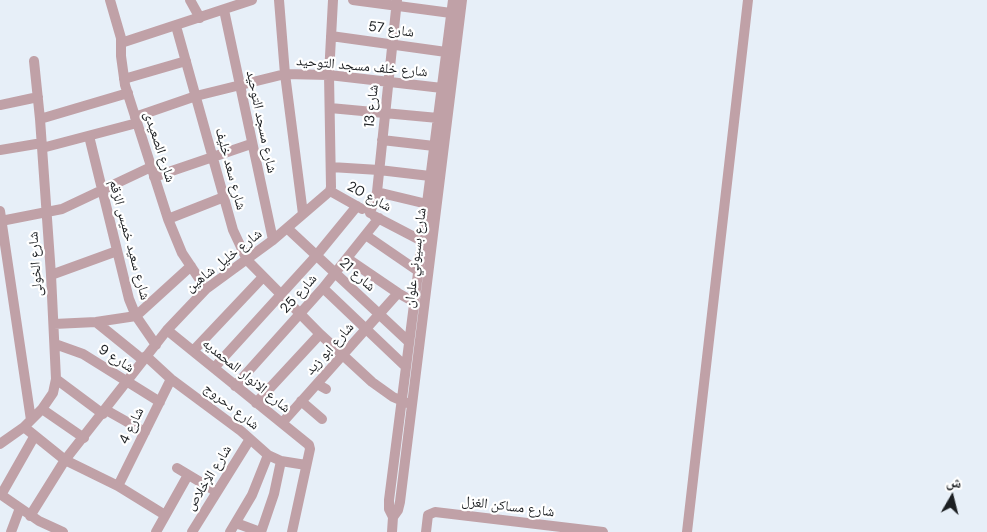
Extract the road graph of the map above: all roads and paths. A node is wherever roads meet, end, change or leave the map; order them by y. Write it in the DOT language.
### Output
graph roads {
  1 [pos="190,0"];
  2 [pos="252,0"];
  3 [pos="279,0"];
  4 [pos="333,0"];
  5 [pos="353,0"];
  6 [pos="453,0"];
  7 [pos="462,0"];
  8 [pos="748,0"];
  9 [pos="112,1"];
  10 [pos="234,3"];
  11 [pos="396,3"];
  12 [pos="224,10"];
  13 [pos="452,13"];
  14 [pos="200,18"];
  15 [pos="176,26"];
  16 [pos="331,36"];
  17 [pos="121,43"];
  18 [pos="392,44"];
  19 [pos="446,52"];
  20 [pos="34,61"];
  21 [pos="186,61"];
  22 [pos="285,74"];
  23 [pos="329,75"];
  24 [pos="124,79"];
  25 [pos="388,83"];
  26 [pos="239,84"];
  27 [pos="442,88"];
  28 [pos="128,94"];
  29 [pos="196,96"];
  30 [pos="38,97"];
  31 [pos="0,105"];
  32 [pos="330,108"];
  33 [pos="385,113"];
  34 [pos="438,118"];
  35 [pos="40,119"];
  36 [pos="136,120"];
  37 [pos="88,136"];
  38 [pos="382,140"];
  39 [pos="251,144"];
  40 [pos="42,145"];
  41 [pos="434,146"];
  42 [pos="0,150"];
  43 [pos="213,157"];
  44 [pos="331,167"];
  45 [pos="379,170"];
  46 [pos="152,172"];
  47 [pos="430,176"];
  48 [pos="102,191"];
  49 [pos="330,191"];
  50 [pos="377,192"];
  51 [pos="224,197"];
  52 [pos="427,204"];
  53 [pos="357,206"];
  54 [pos="47,213"];
  55 [pos="303,214"];
  56 [pos="1,216"];
  57 [pos="374,216"];
  58 [pos="168,220"];
  59 [pos="287,228"];
  60 [pos="366,236"];
  61 [pos="272,240"];
  62 [pos="422,241"];
  63 [pos="117,251"];
  64 [pos="316,256"];
  65 [pos="348,259"];
  66 [pos="247,260"];
  67 [pos="191,266"];
  68 [pos="418,271"];
  69 [pos="51,274"];
  70 [pos="335,274"];
  71 [pos="263,277"];
  72 [pos="323,288"];
  73 [pos="206,289"];
  74 [pos="398,293"];
  75 [pos="281,295"];
  76 [pos="414,302"];
  77 [pos="300,314"];
  78 [pos="380,314"];
  79 [pos="136,316"];
  80 [pos="96,322"];
  81 [pos="54,324"];
  82 [pos="167,330"];
  83 [pos="365,330"];
  84 [pos="320,334"];
  85 [pos="409,342"];
  86 [pos="55,344"];
  87 [pos="156,345"];
  88 [pos="193,351"];
  89 [pos="342,355"];
  90 [pos="145,358"];
  91 [pos="406,367"];
  92 [pos="214,368"];
  93 [pos="56,379"];
  94 [pos="171,379"];
  95 [pos="126,382"];
  96 [pos="236,386"];
  97 [pos="301,401"];
  98 [pos="160,402"];
  99 [pos="256,402"];
  100 [pos="401,402"];
  101 [pos="412,405"];
  102 [pos="42,409"];
  103 [pos="105,412"];
  104 [pos="322,419"];
  105 [pos="282,423"];
  106 [pos="27,424"];
  107 [pos="145,432"];
  108 [pos="34,437"];
  109 [pos="84,438"];
  110 [pos="250,439"];
  111 [pos="0,441"];
  112 [pos="268,455"];
  113 [pos="65,460"];
  114 [pos="281,460"];
  115 [pos="306,465"];
  116 [pos="177,468"];
  117 [pos="188,475"];
  118 [pos="118,486"];
  119 [pos="217,492"];
  120 [pos="0,495"];
  121 [pos="20,508"];
  122 [pos="165,515"];
  123 [pos="30,516"];
  124 [pos="392,517"];
  125 [pos="233,527"];
  126 [pos="11,532"];
  127 [pos="62,532"];
  128 [pos="156,532"];
  129 [pos="192,532"];
  130 [pos="261,532"];
  131 [pos="292,532"];
  132 [pos="392,532"];
  133 [pos="426,532"];
  134 [pos="603,532"];
  135 [pos="687,532"];
  1 -- 14 [label="street"];
  2 -- 10 [label="street"];
  3 -- 22 [label="street"];
  4 -- 16 [label="street"];
  5 -- 11 [label="street"];
  6 -- 13 [label="street, شارع بسيوني علوان"];
  7 -- 101 [label="street, شارع بسيوني علوان"];
  8 -- 135 [label="street"];
  9 -- 17 [label="street, شارع الصعيدى"];
  10 -- 12 [label="street"];
  11 -- 13 [label="street"];
  11 -- 18 [label="street, شارع 13"];
  12 -- 14 [label="street"];
  12 -- 26 [label="street, شارع مسجد التوحيد"];
  13 -- 19 [label="street, شارع بسيوني علوان"];
  14 -- 15 [label="street"];
  15 -- 17 [label="street"];
  15 -- 21 [label="street, شارع سعد خليف"];
  16 -- 18 [label="street, شارع 57"];
  16 -- 23 [label="street"];
  17 -- 24 [label="street, شارع الصعيدى"];
  18 -- 19 [label="street, شارع 57"];
  18 -- 25 [label="street, شارع 13"];
  19 -- 27 [label="street, شارع بسيوني علوان"];
  20 -- 30 [label="street, شارع الخولى"];
  21 -- 24 [label="street"];
  21 -- 29 [label="street, شارع سعد خليف"];
  22 -- 23 [label="street, شارع خلف مسجد التوحيد"];
  22 -- 26 [label="street, شارع خلف مسجد التوحيد"];
  22 -- 55 [label="street"];
  23 -- 25 [label="street, شارع خلف مسجد التوحيد"];
  23 -- 32 [label="street"];
  24 -- 28 [label="street, شارع الصعيدى"];
  25 -- 27 [label="street, شارع خلف مسجد التوحيد"];
  25 -- 33 [label="street, شارع 13"];
  26 -- 29 [label="street, شارع خلف مسجد التوحيد"];
  26 -- 39 [label="street, شارع مسجد التوحيد"];
  27 -- 34 [label="street, شارع بسيوني علوان"];
  28 -- 35 [label="street"];
  28 -- 36 [label="street, شارع الصعيدى"];
  29 -- 36 [label="street, شارع خلف مسجد التوحيد"];
  29 -- 43 [label="street, شارع سعد خليف"];
  30 -- 31 [label="street"];
  30 -- 35 [label="street, شارع الخولى"];
  32 -- 33 [label="street"];
  32 -- 44 [label="street"];
  33 -- 34 [label="street"];
  33 -- 38 [label="street, شارع 13"];
  34 -- 41 [label="street, شارع بسيوني علوان"];
  35 -- 40 [label="street, شارع الخولى"];
  36 -- 37 [label="street, شارع خلف مسجد التوحيد"];
  36 -- 46 [label="street, شارع الصعيدى"];
  37 -- 40 [label="street, شارع خلف مسجد التوحيد"];
  37 -- 48 [label="street, شارع سعيد خميس الزقم"];
  38 -- 41 [label="street"];
  38 -- 45 [label="street, شارع 13"];
  39 -- 43 [label="street"];
  39 -- 61 [label="street, شارع مسجد التوحيد"];
  40 -- 42 [label="street, شارع خلف مسجد التوحيد"];
  40 -- 54 [label="street, شارع الخولى"];
  41 -- 47 [label="street, شارع بسيوني علوان"];
  43 -- 46 [label="street"];
  43 -- 51 [label="street, شارع سعد خليف"];
  44 -- 45 [label="street"];
  44 -- 49 [label="street"];
  45 -- 47 [label="street"];
  45 -- 50 [label="street, شارع 13"];
  46 -- 48 [label="street"];
  46 -- 58 [label="street, شارع الصعيدى"];
  47 -- 52 [label="street, شارع بسيوني علوان"];
  48 -- 54 [label="street"];
  48 -- 63 [label="street, شارع سعيد خميس الزقم"];
  49 -- 53 [label="street, شارع 20"];
  49 -- 55 [label="street, شارع خليل شاهين"];
  50 -- 52 [label="street"];
  50 -- 57 [label="street, شارع 13"];
  51 -- 58 [label="street"];
  51 -- 66 [label="street, شارع سعد خليف"];
  52 -- 62 [label="street, شارع بسيوني علوان"];
  53 -- 57 [label="street, شارع 20"];
  53 -- 64 [label="street"];
  54 -- 56 [label="street"];
  54 -- 69 [label="street, شارع الخولى"];
  55 -- 59 [label="street, شارع خليل شاهين"];
  56 -- 106 [label="street"];
  57 -- 60 [label="street, شارع 25"];
  57 -- 62 [label="street, شارع 20"];
  58 -- 67 [label="street, شارع الصعيدى"];
  59 -- 61 [label="street, شارع خليل شاهين"];
  59 -- 64 [label="street, شارع 21"];
  60 -- 65 [label="street, شارع 25"];
  60 -- 68 [label="street"];
  61 -- 66 [label="street, شارع خليل شاهين"];
  62 -- 68 [label="street, شارع بسيوني علوان"];
  63 -- 69 [label="street"];
  63 -- 79 [label="street, شارع سعيد خميس الزقم"];
  64 -- 70 [label="street, شارع 21"];
  64 -- 75 [label="street"];
  65 -- 70 [label="street, شارع 25"];
  65 -- 74 [label="street"];
  66 -- 71 [label="street, شارع سعد خليف"];
  66 -- 73 [label="street, شارع خليل شاهين"];
  67 -- 73 [label="street, شارع الصعيدى"];
  67 -- 79 [label="street"];
  68 -- 76 [label="street, شارع بسيوني علوان"];
  69 -- 81 [label="street, شارع الخولى"];
  70 -- 72 [label="street, شارع 25"];
  70 -- 78 [label="street, شارع 21"];
  71 -- 75 [label="street, شارع سعد خليف"];
  71 -- 88 [label="street"];
  72 -- 77 [label="street, شارع 25"];
  72 -- 83 [label="street"];
  73 -- 82 [label="street, شارع خليل شاهين"];
  74 -- 76 [label="street"];
  74 -- 78 [label="street, شارع ابو زيد"];
  75 -- 77 [label="street, شارع سعد خليف"];
  75 -- 92 [label="street"];
  76 -- 85 [label="street, شارع بسيوني علوان"];
  77 -- 84 [label="street, شارع سعد خليف"];
  77 -- 96 [label="street, شارع 25"];
  78 -- 83 [label="street, شارع ابو زيد"];
  78 -- 85 [label="street, شارع 21"];
  79 -- 80 [label="street"];
  79 -- 87 [label="street, شارع سعيد خميس الزقم"];
  80 -- 81 [label="street"];
  80 -- 90 [label="street, شارع دحروج"];
  81 -- 86 [label="street, شارع الخولى"];
  82 -- 87 [label="street, شارع خليل شاهين"];
  82 -- 88 [label="street, شارع الانوار المحمديه"];
  83 -- 89 [label="street, شارع ابو زيد"];
  83 -- 91 [label="street"];
  84 -- 89 [label="street, شارع سعد خليف"];
  84 -- 99 [label="street"];
  85 -- 91 [label="street, شارع بسيوني علوان"];
  86 -- 93 [label="street, شارع الخولى"];
  86 -- 95 [label="street, شارع 9"];
  87 -- 90 [label="street, شارع خليل شاهين"];
  88 -- 92 [label="street, شارع الانوار المحمديه"];
  89 -- 97 [label="street, شارع ابو زيد"];
  89 -- 100 [label="street, شارع سعد خليف"];
  90 -- 94 [label="street, شارع دحروج"];
  90 -- 95 [label="street, شارع خليل شاهين"];
  91 -- 100 [label="street, شارع بسيوني علوان"];
  92 -- 96 [label="street, شارع الانوار المحمديه"];
  93 -- 102 [label="street, شارع الخولى"];
  93 -- 103 [label="street"];
  94 -- 98 [label="street, شارع 4"];
  94 -- 110 [label="street, شارع دحروج"];
  95 -- 98 [label="street, شارع 9"];
  95 -- 103 [label="street, شارع خليل شاهين"];
  96 -- 99 [label="street, شارع الانوار المحمديه"];
  97 -- 104 [label="street"];
  97 -- 105 [label="street, شارع ابو زيد"];
  98 -- 107 [label="street, شارع 4"];
  99 -- 105 [label="street, شارع الانوار المحمديه"];
  100 -- 101 [label="street, شارع سعد خليف"];
  100 -- 124 [label="street, شارع بسيوني علوان"];
  101 -- 124 [label="street, شارع بسيوني علوان"];
  102 -- 106 [label="street, شارع الخولى"];
  102 -- 109 [label="street"];
  103 -- 107 [label="street"];
  103 -- 109 [label="street, شارع خليل شاهين"];
  105 -- 115 [label="street, شارع الانوار المحمديه"];
  106 -- 108 [label="street"];
  106 -- 111 [label="street, شارع الخولى"];
  107 -- 118 [label="street, شارع 4"];
  108 -- 113 [label="street"];
  108 -- 120 [label="street"];
  109 -- 113 [label="street, شارع خليل شاهين"];
  110 -- 112 [label="street, شارع دحروج"];
  110 -- 119 [label="street, شارع الإخلاص"];
  112 -- 114 [label="street, شارع دحروج"];
  112 -- 125 [label="street"];
  113 -- 118 [label="street"];
  113 -- 123 [label="street, شارع خليل شاهين"];
  114 -- 115 [label="street, شارع دحروج"];
  114 -- 130 [label="street"];
  115 -- 131 [label="street"];
  116 -- 117 [label="street"];
  117 -- 119 [label="street"];
  117 -- 122 [label="street"];
  118 -- 122 [label="street"];
  119 -- 129 [label="street, شارع الإخلاص"];
  120 -- 121 [label="street"];
  121 -- 123 [label="street"];
  121 -- 126 [label="street"];
  122 -- 128 [label="street"];
  123 -- 127 [label="street"];
  124 -- 132 [label="street, شارع بسيوني علوان"];
  125 -- 130 [label="street"];
  133 -- 134 [label="street, شارع مساكن الغزل"];
}
